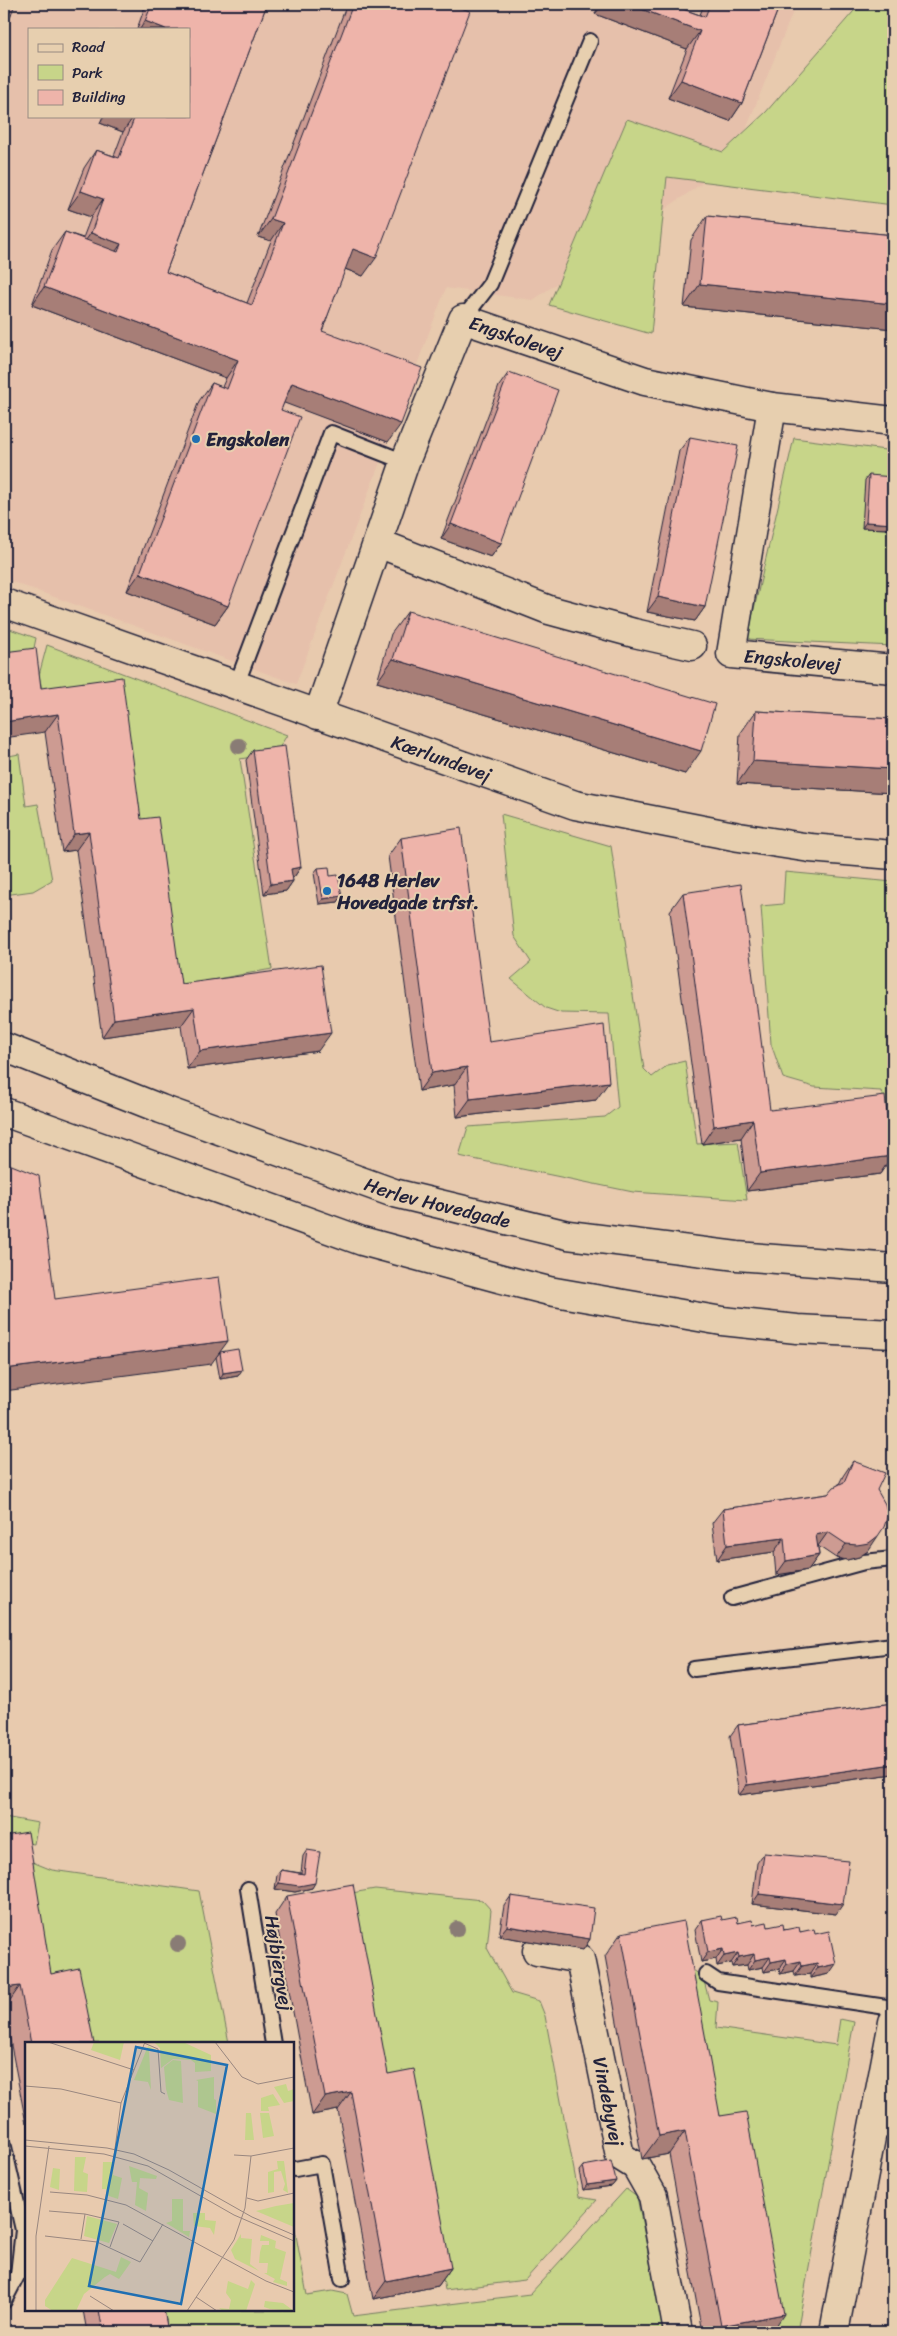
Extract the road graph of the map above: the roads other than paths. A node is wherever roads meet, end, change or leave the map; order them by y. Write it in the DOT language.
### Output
graph roads {
  1 [pos="590,40"];
  2 [pos="463,319"];
  3 [pos="772,407"];
  4 [pos="893,420"];
  5 [pos="405,462"];
  6 [pos="378,543"];
  7 [pos="4,603"];
  8 [pos="692,646"];
  9 [pos="893,669"];
  10 [pos="236,686"];
  11 [pos="318,715"];
  12 [pos="893,855"];
  13 [pos="4,1047"];
  14 [pos="4,1112"];
  15 [pos="893,1268"];
  16 [pos="893,1334"];
  17 [pos="893,1559"];
  18 [pos="732,1598"];
  19 [pos="893,1645"];
  20 [pos="694,1669"];
  21 [pos="248,1889"];
  22 [pos="537,1951"];
  23 [pos="706,1974"];
  24 [pos="893,2008"];
  25 [pos="893,2022"];
  26 [pos="273,2042"];
  27 [pos="884,2123"];
  28 [pos="4,2147"];
  29 [pos="294,2165"];
  30 [pos="25,2230"];
  31 [pos="342,2279"];
  32 [pos="4,2301"];
  33 [pos="678,2332"];
  34 [pos="834,2332"];
  1 -- 2 [label="lane"];
  2 -- 3 [label="street, Engskolevej"];
  2 -- 5 [label="street, Engskolevej"];
  3 -- 4 [label="street, Engskolevej"];
  3 -- 9 [label="street, Engskolevej"];
  5 -- 6 [label="street, Engskolevej"];
  5 -- 10 [label="lane"];
  6 -- 8 [label="street"];
  6 -- 11 [label="street, Engskolevej"];
  7 -- 10 [label="street, Kærlundevej"];
  10 -- 11 [label="street, Kærlundevej"];
  11 -- 12 [label="street, Kærlundevej"];
  13 -- 15 [label="street, Herlev Hovedgade"];
  14 -- 16 [label="street"];
  17 -- 18 [label="lane"];
  19 -- 20 [label="lane"];
  21 -- 26 [label="lane, Højbjergvej"];
  22 -- 33 [label="street, Vindebyvej"];
  23 -- 24 [label="lane"];
  25 -- 27 [label="street"];
  27 -- 34 [label="street"];
  28 -- 30 [label="lane"];
  29 -- 31 [label="lane"];
  30 -- 32 [label="lane"];
}
